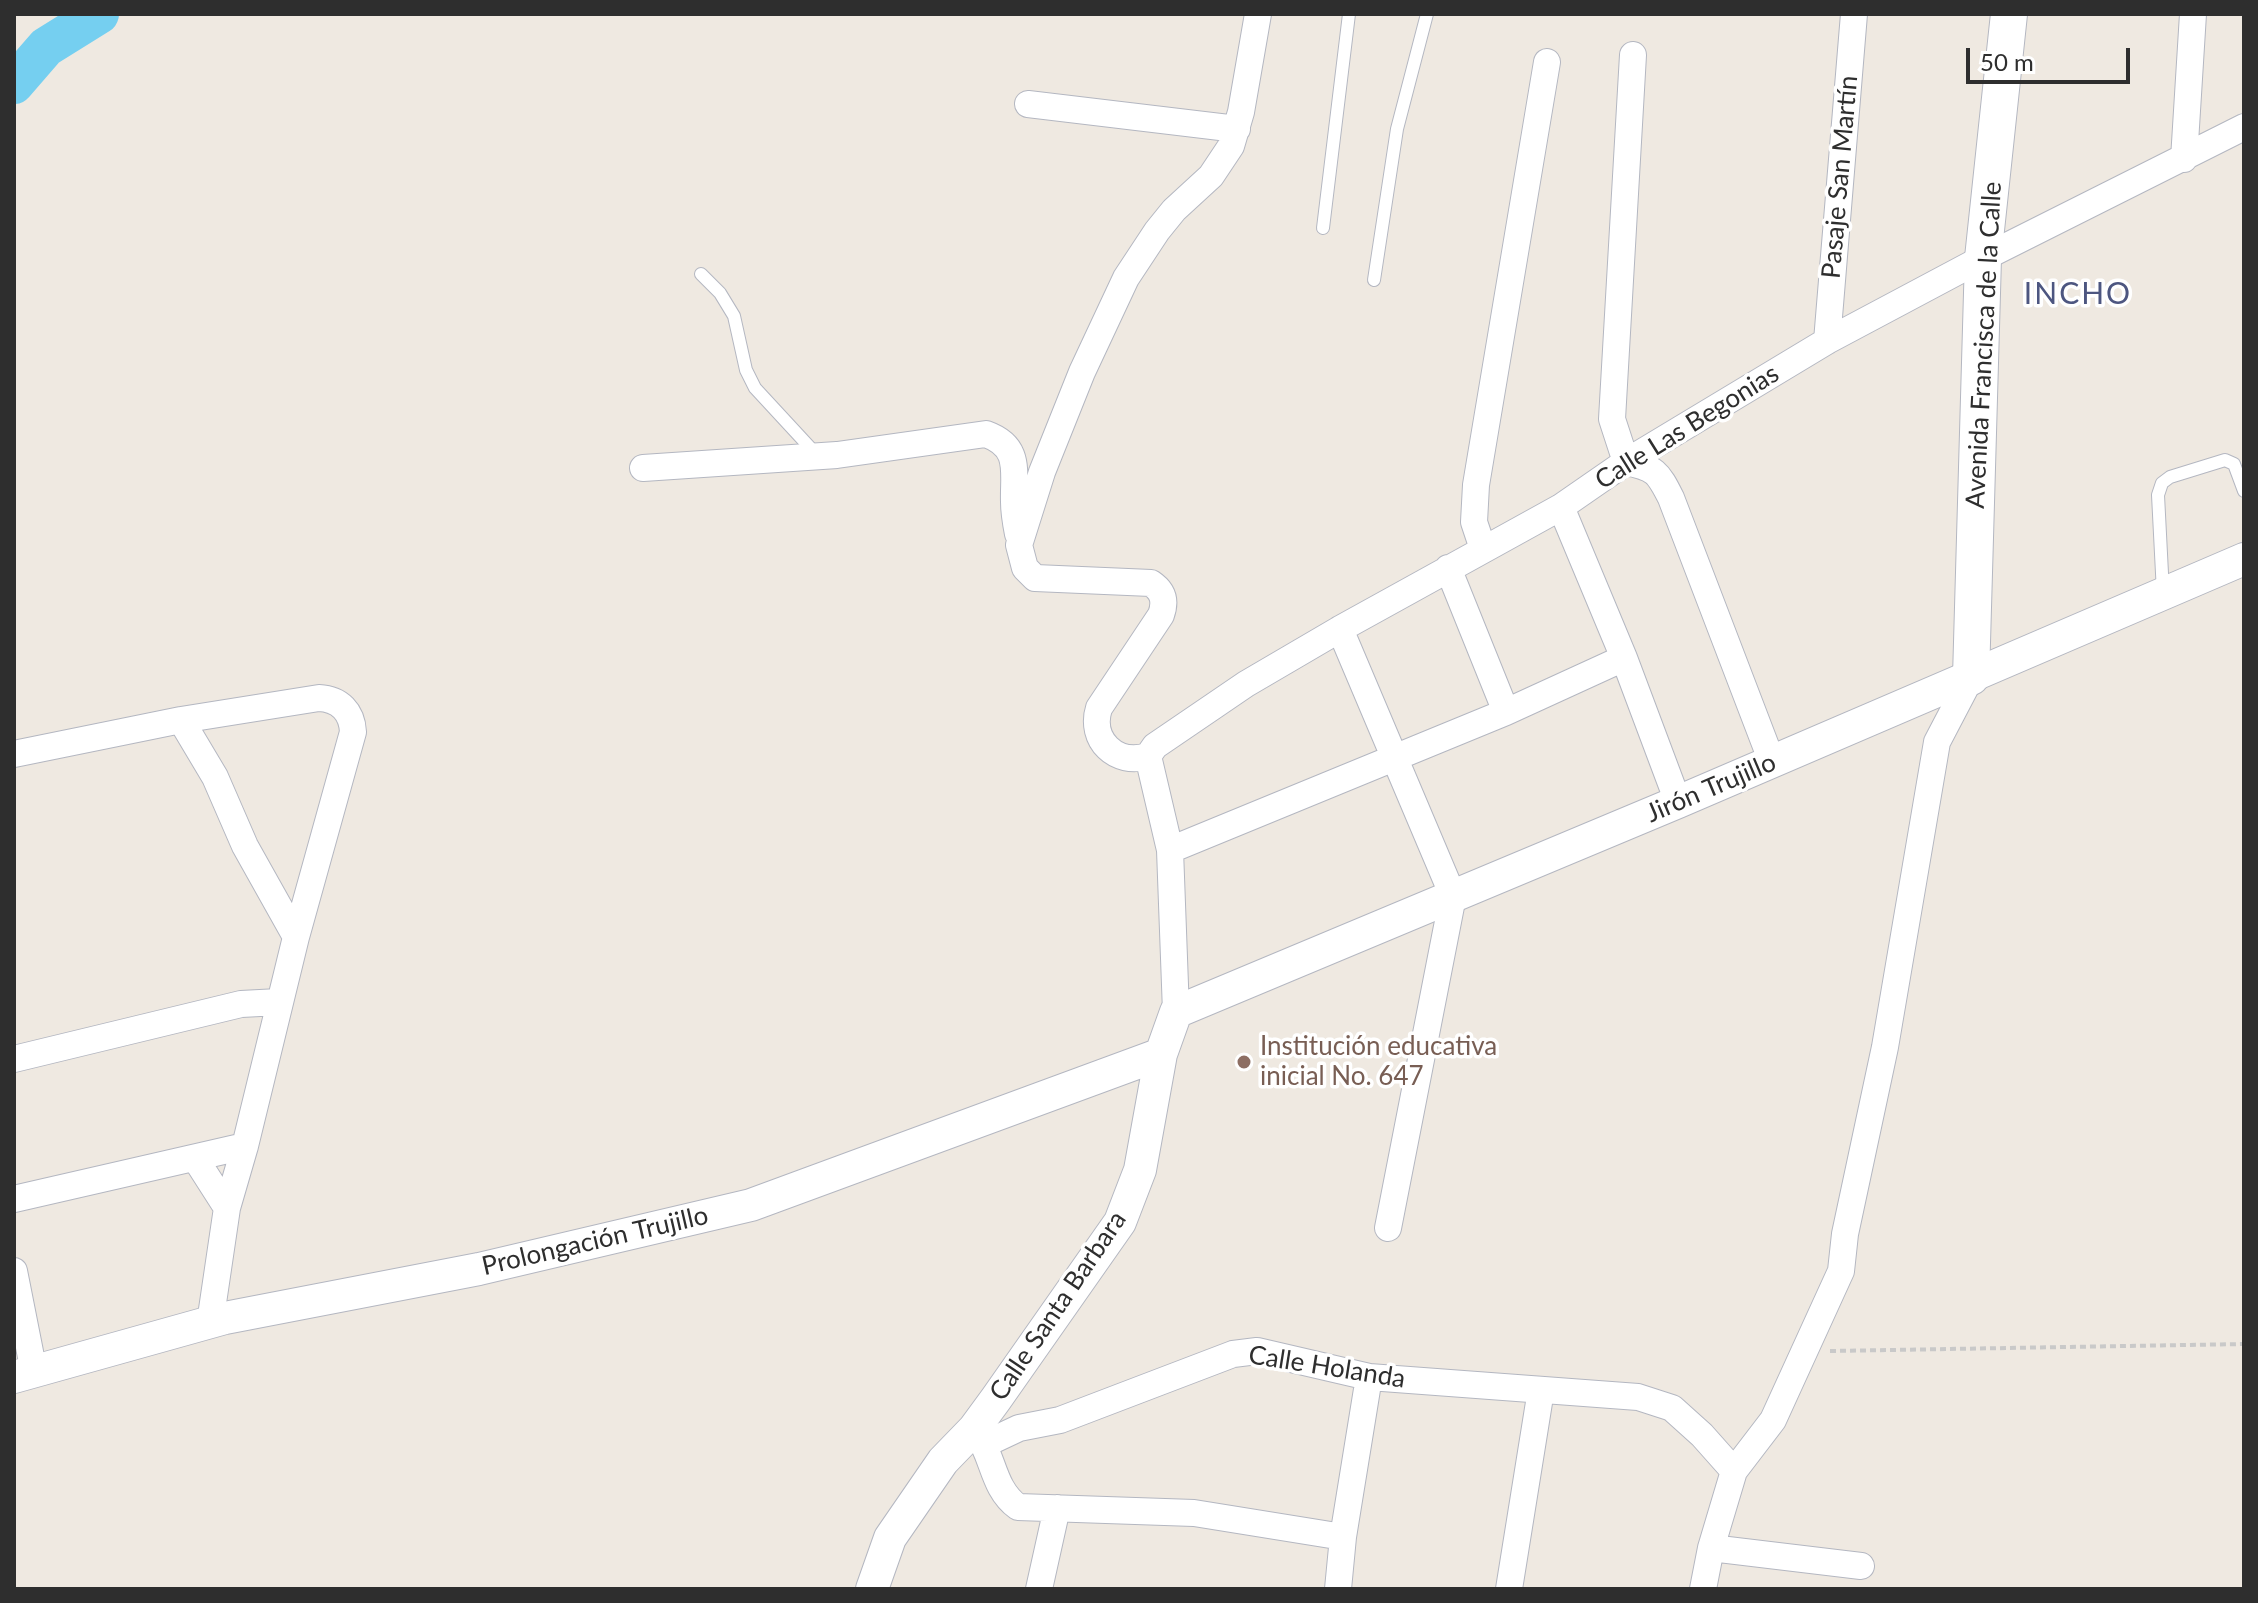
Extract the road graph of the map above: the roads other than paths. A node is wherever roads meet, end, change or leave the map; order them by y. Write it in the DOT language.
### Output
graph roads {
  1 [pos="1258,14"];
  2 [pos="1349,14"];
  3 [pos="1427,14"];
  4 [pos="1854,14"];
  5 [pos="2009,14"];
  6 [pos="2193,14"];
  7 [pos="1633,55"];
  8 [pos="1547,62"];
  9 [pos="1028,104"];
  10 [pos="2244,127"];
  11 [pos="1237,129"];
  12 [pos="2184,159"];
  13 [pos="1323,228"];
  14 [pos="1983,258"];
  15 [pos="701,274"];
  16 [pos="1374,280"];
  17 [pos="1827,341"];
  18 [pos="818,456"];
  19 [pos="1626,462"];
  20 [pos="643,468"];
  21 [pos="2244,491"];
  22 [pos="1561,507"];
  23 [pos="1019,545"];
  24 [pos="1483,549"];
  25 [pos="2244,559"];
  26 [pos="1448,568"];
  27 [pos="2163,594"];
  28 [pos="1340,629"];
  29 [pos="1624,658"];
  30 [pos="1971,677"];
  31 [pos="1506,712"];
  32 [pos="181,720"];
  33 [pos="14,754"];
  34 [pos="1148,756"];
  35 [pos="1394,758"];
  36 [pos="1772,762"];
  37 [pos="1678,802"];
  38 [pos="1170,850"];
  39 [pos="1453,896"];
  40 [pos="296,937"];
  41 [pos="279,1002"];
  42 [pos="1176,1012"];
  43 [pos="1161,1054"];
  44 [pos="14,1059"];
  45 [pos="245,1146"];
  46 [pos="195,1158"];
  47 [pos="14,1199"];
  48 [pos="227,1208"];
  49 [pos="1388,1228"];
  50 [pos="14,1271"];
  51 [pos="210,1323"];
  52 [pos="24,1375"];
  53 [pos="1369,1377"];
  54 [pos="1541,1390"];
  55 [pos="996,1399"];
  56 [pos="1019,1428"];
  57 [pos="980,1437"];
  58 [pos="1734,1471"];
  59 [pos="1057,1508"];
  60 [pos="1343,1537"];
  61 [pos="1711,1548"];
  62 [pos="1861,1566"];
  63 [pos="872,1589"];
  64 [pos="1039,1589"];
  65 [pos="1338,1589"];
  66 [pos="1509,1589"];
  67 [pos="1703,1589"];
  1 -- 11 [label="street"];
  2 -- 13 [label="lane"];
  3 -- 16 [label="lane"];
  4 -- 17 [label="street, Pasaje San Martín"];
  5 -- 14 [label="main road, Avenida Francisca de la Calle"];
  6 -- 12 [label="street"];
  7 -- 19 [label="street"];
  8 -- 24 [label="street"];
  9 -- 11 [label="street"];
  10 -- 12 [label="street, Calle Las Begonias"];
  11 -- 23 [label="street"];
  12 -- 14 [label="street, Calle Las Begonias"];
  14 -- 17 [label="street, Calle Las Begonias"];
  14 -- 30 [label="main road, Avenida Francisca de la Calle"];
  15 -- 18 [label="lane"];
  17 -- 19 [label="street, Calle Las Begonias"];
  18 -- 20 [label="street"];
  18 -- 23 [label="street"];
  19 -- 22 [label="street, Calle Las Begonias"];
  19 -- 36 [label="street"];
  21 -- 27 [label="lane"];
  22 -- 24 [label="street, Calle Las Begonias"];
  22 -- 29 [label="street"];
  23 -- 34 [label="street"];
  24 -- 26 [label="street, Calle Las Begonias"];
  25 -- 27 [label="street, Jirón Trujillo"];
  26 -- 28 [label="street, Calle Las Begonias"];
  26 -- 31 [label="street"];
  27 -- 30 [label="street, Jirón Trujillo"];
  28 -- 34 [label="street, Calle Las Begonias"];
  28 -- 35 [label="street"];
  29 -- 31 [label="street"];
  29 -- 37 [label="street"];
  30 -- 36 [label="street, Jirón Trujillo"];
  30 -- 58 [label="street"];
  31 -- 35 [label="street"];
  32 -- 33 [label="street"];
  32 -- 40 [label="street"];
  32 -- 40 [label="street"];
  34 -- 38 [label="street, Calle Santa Barbara"];
  35 -- 38 [label="street"];
  35 -- 39 [label="street"];
  36 -- 37 [label="street, Jirón Trujillo"];
  37 -- 39 [label="street, Jirón Trujillo"];
  38 -- 42 [label="street, Calle Santa Barbara"];
  39 -- 42 [label="street, Jirón Trujillo"];
  39 -- 49 [label="street"];
  40 -- 41 [label="street"];
  41 -- 44 [label="street"];
  41 -- 45 [label="street"];
  42 -- 43 [label="street, Calle Santa Barbara"];
  43 -- 51 [label="street, Prolongación Trujillo"];
  43 -- 55 [label="street, Calle Santa Barbara"];
  45 -- 46 [label="street"];
  45 -- 48 [label="street"];
  46 -- 47 [label="street"];
  46 -- 48 [label="street"];
  48 -- 51 [label="street"];
  50 -- 52 [label="street"];
  51 -- 52 [label="street, Prolongación Trujillo"];
  53 -- 54 [label="street, Calle Holanda"];
  53 -- 56 [label="street, Calle Holanda"];
  53 -- 60 [label="street"];
  54 -- 58 [label="street, Calle Holanda"];
  54 -- 66 [label="street"];
  55 -- 56 [label="street"];
  55 -- 57 [label="street, Calle Santa Barbara"];
  56 -- 57 [label="street, Calle Holanda"];
  57 -- 59 [label="street"];
  57 -- 63 [label="street, Calle Santa Barbara"];
  58 -- 61 [label="street"];
  59 -- 60 [label="street"];
  59 -- 64 [label="street"];
  60 -- 65 [label="street"];
  61 -- 62 [label="street"];
  61 -- 67 [label="street"];
}
